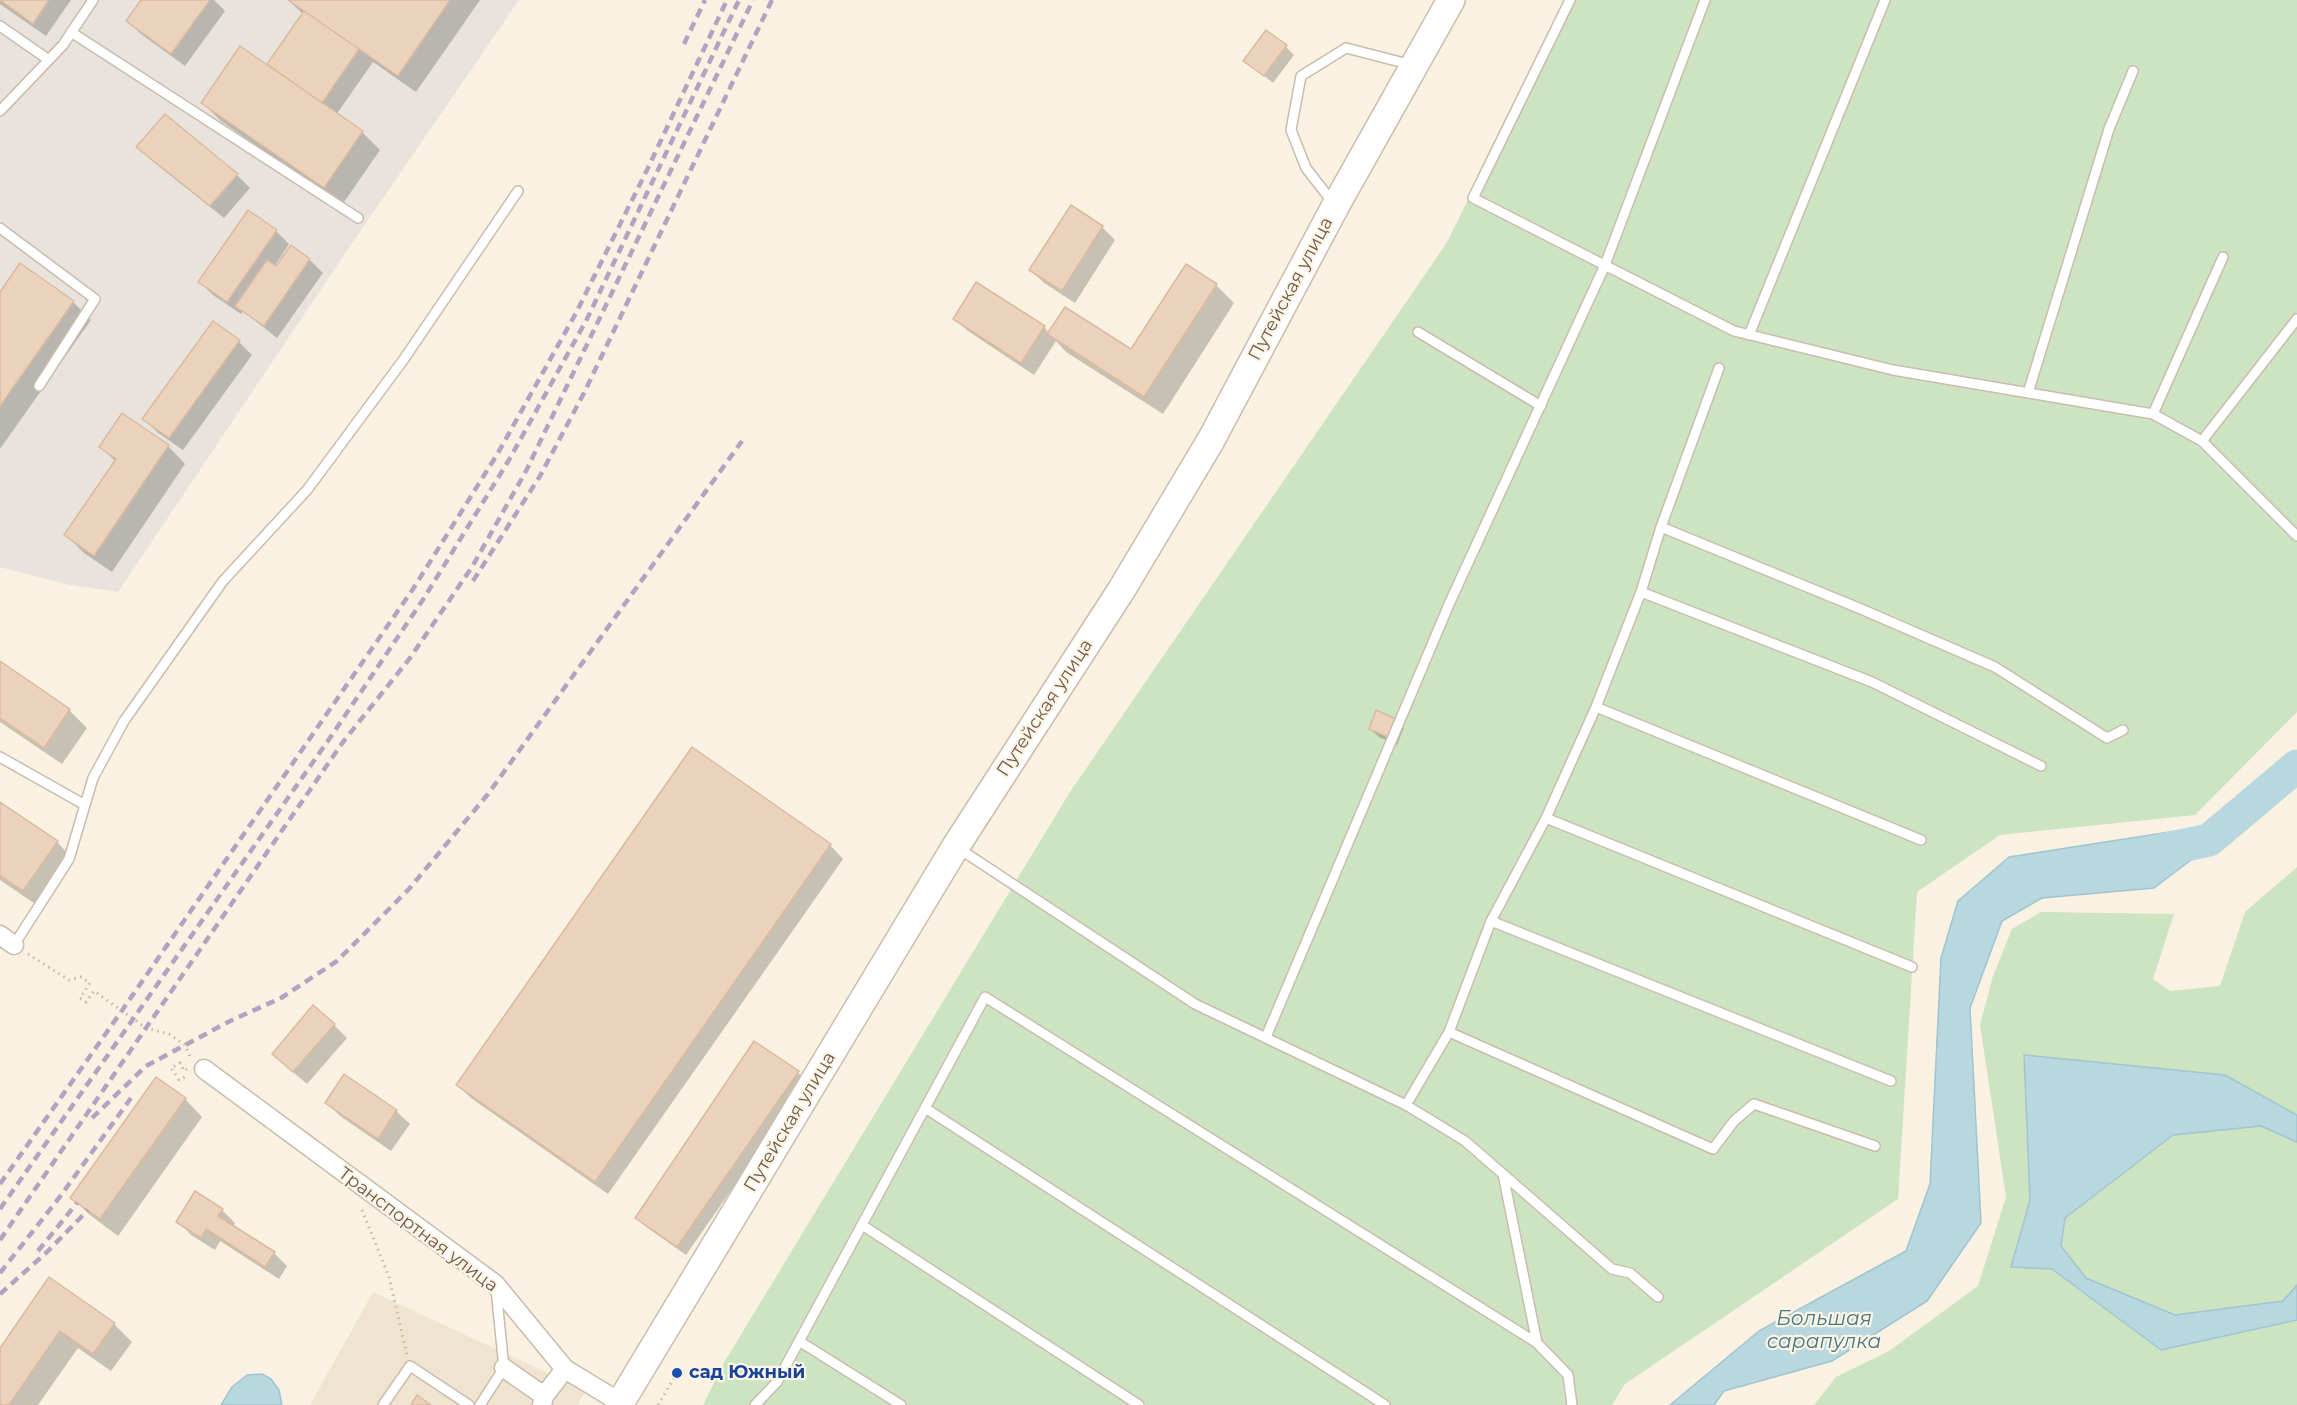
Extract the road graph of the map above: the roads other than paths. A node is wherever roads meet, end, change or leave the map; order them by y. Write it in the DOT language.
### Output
graph roads {
  1 [pos="93,0"];
  2 [pos="1450,0"];
  3 [pos="1570,0"];
  4 [pos="1705,0"];
  5 [pos="1885,0"];
  6 [pos="0,26"];
  7 [pos="71,32"];
  8 [pos="49,60"];
  9 [pos="1414,66"];
  10 [pos="2133,71"];
  11 [pos="2,107"];
  12 [pos="518,191"];
  13 [pos="1335,205"];
  14 [pos="358,218"];
  15 [pos="0,228"];
  16 [pos="2223,257"];
  17 [pos="1605,265"];
  18 [pos="2297,319"];
  19 [pos="1418,332"];
  20 [pos="1749,335"];
  21 [pos="1719,368"];
  22 [pos="39,386"];
  23 [pos="2028,393"];
  24 [pos="1541,406"];
  25 [pos="2153,414"];
  26 [pos="2202,441"];
  27 [pos="1661,527"];
  28 [pos="2297,536"];
  29 [pos="1641,592"];
  30 [pos="1596,707"];
  31 [pos="2123,730"];
  32 [pos="0,757"];
  33 [pos="2042,765"];
  34 [pos="85,806"];
  35 [pos="1546,818"];
  36 [pos="1921,840"];
  37 [pos="956,846"];
  38 [pos="1491,921"];
  39 [pos="7,940"];
  40 [pos="1912,967"];
  41 [pos="1449,1032"];
  42 [pos="1266,1037"];
  43 [pos="196,1067"];
  44 [pos="1891,1081"];
  45 [pos="1407,1105"];
  46 [pos="925,1108"];
  47 [pos="1875,1146"];
  48 [pos="1503,1174"];
  49 [pos="862,1225"];
  50 [pos="495,1284"];
  51 [pos="1658,1297"];
  52 [pos="799,1341"];
  53 [pos="1537,1343"];
  54 [pos="504,1368"];
  55 [pos="565,1369"];
  56 [pos="543,1400"];
  57 [pos="620,1404"];
  58 [pos="383,1405"];
  59 [pos="469,1405"];
  60 [pos="480,1405"];
  61 [pos="754,1405"];
  62 [pos="901,1405"];
  63 [pos="1139,1405"];
  64 [pos="1385,1405"];
  65 [pos="1572,1405"];
  1 -- 7 [label="lane"];
  2 -- 9 [label="main road, Путейская улица"];
  3 -- 17 [label="lane"];
  4 -- 17 [label="lane"];
  5 -- 20 [label="lane"];
  6 -- 8 [label="lane"];
  7 -- 8 [label="lane"];
  7 -- 14 [label="lane"];
  8 -- 11 [label="lane"];
  9 -- 13 [label="main road, Путейская улица"];
  9 -- 13 [label="lane"];
  10 -- 23 [label="lane"];
  12 -- 34 [label="lane"];
  13 -- 37 [label="main road, Путейская улица"];
  15 -- 22 [label="lane"];
  16 -- 25 [label="lane"];
  17 -- 20 [label="lane"];
  17 -- 24 [label="lane"];
  18 -- 26 [label="lane"];
  19 -- 24 [label="lane"];
  20 -- 23 [label="lane"];
  21 -- 27 [label="lane"];
  23 -- 25 [label="lane"];
  24 -- 42 [label="lane"];
  25 -- 26 [label="lane"];
  26 -- 28 [label="lane"];
  27 -- 29 [label="lane"];
  27 -- 31 [label="lane"];
  29 -- 30 [label="lane"];
  29 -- 33 [label="lane"];
  30 -- 35 [label="lane"];
  30 -- 36 [label="lane"];
  32 -- 34 [label="lane"];
  34 -- 39 [label="lane"];
  35 -- 38 [label="lane"];
  35 -- 40 [label="lane"];
  37 -- 42 [label="lane"];
  37 -- 57 [label="main road, Путейская улица"];
  38 -- 41 [label="lane"];
  38 -- 44 [label="lane"];
  41 -- 45 [label="lane"];
  41 -- 47 [label="lane"];
  42 -- 45 [label="lane"];
  43 -- 50 [label="street, Транспортная улица"];
  45 -- 48 [label="lane"];
  46 -- 49 [label="lane"];
  46 -- 53 [label="lane"];
  46 -- 64 [label="lane"];
  48 -- 51 [label="lane"];
  48 -- 53 [label="lane"];
  49 -- 52 [label="lane"];
  49 -- 63 [label="lane"];
  50 -- 54 [label="lane"];
  50 -- 55 [label="street, Транспортная улица"];
  52 -- 61 [label="lane"];
  52 -- 62 [label="lane"];
  53 -- 65 [label="lane"];
  54 -- 56 [label="street"];
  54 -- 60 [label="lane"];
  55 -- 56 [label="street"];
  55 -- 57 [label="street, Транспортная улица"];
  58 -- 59 [label="lane"];
}
